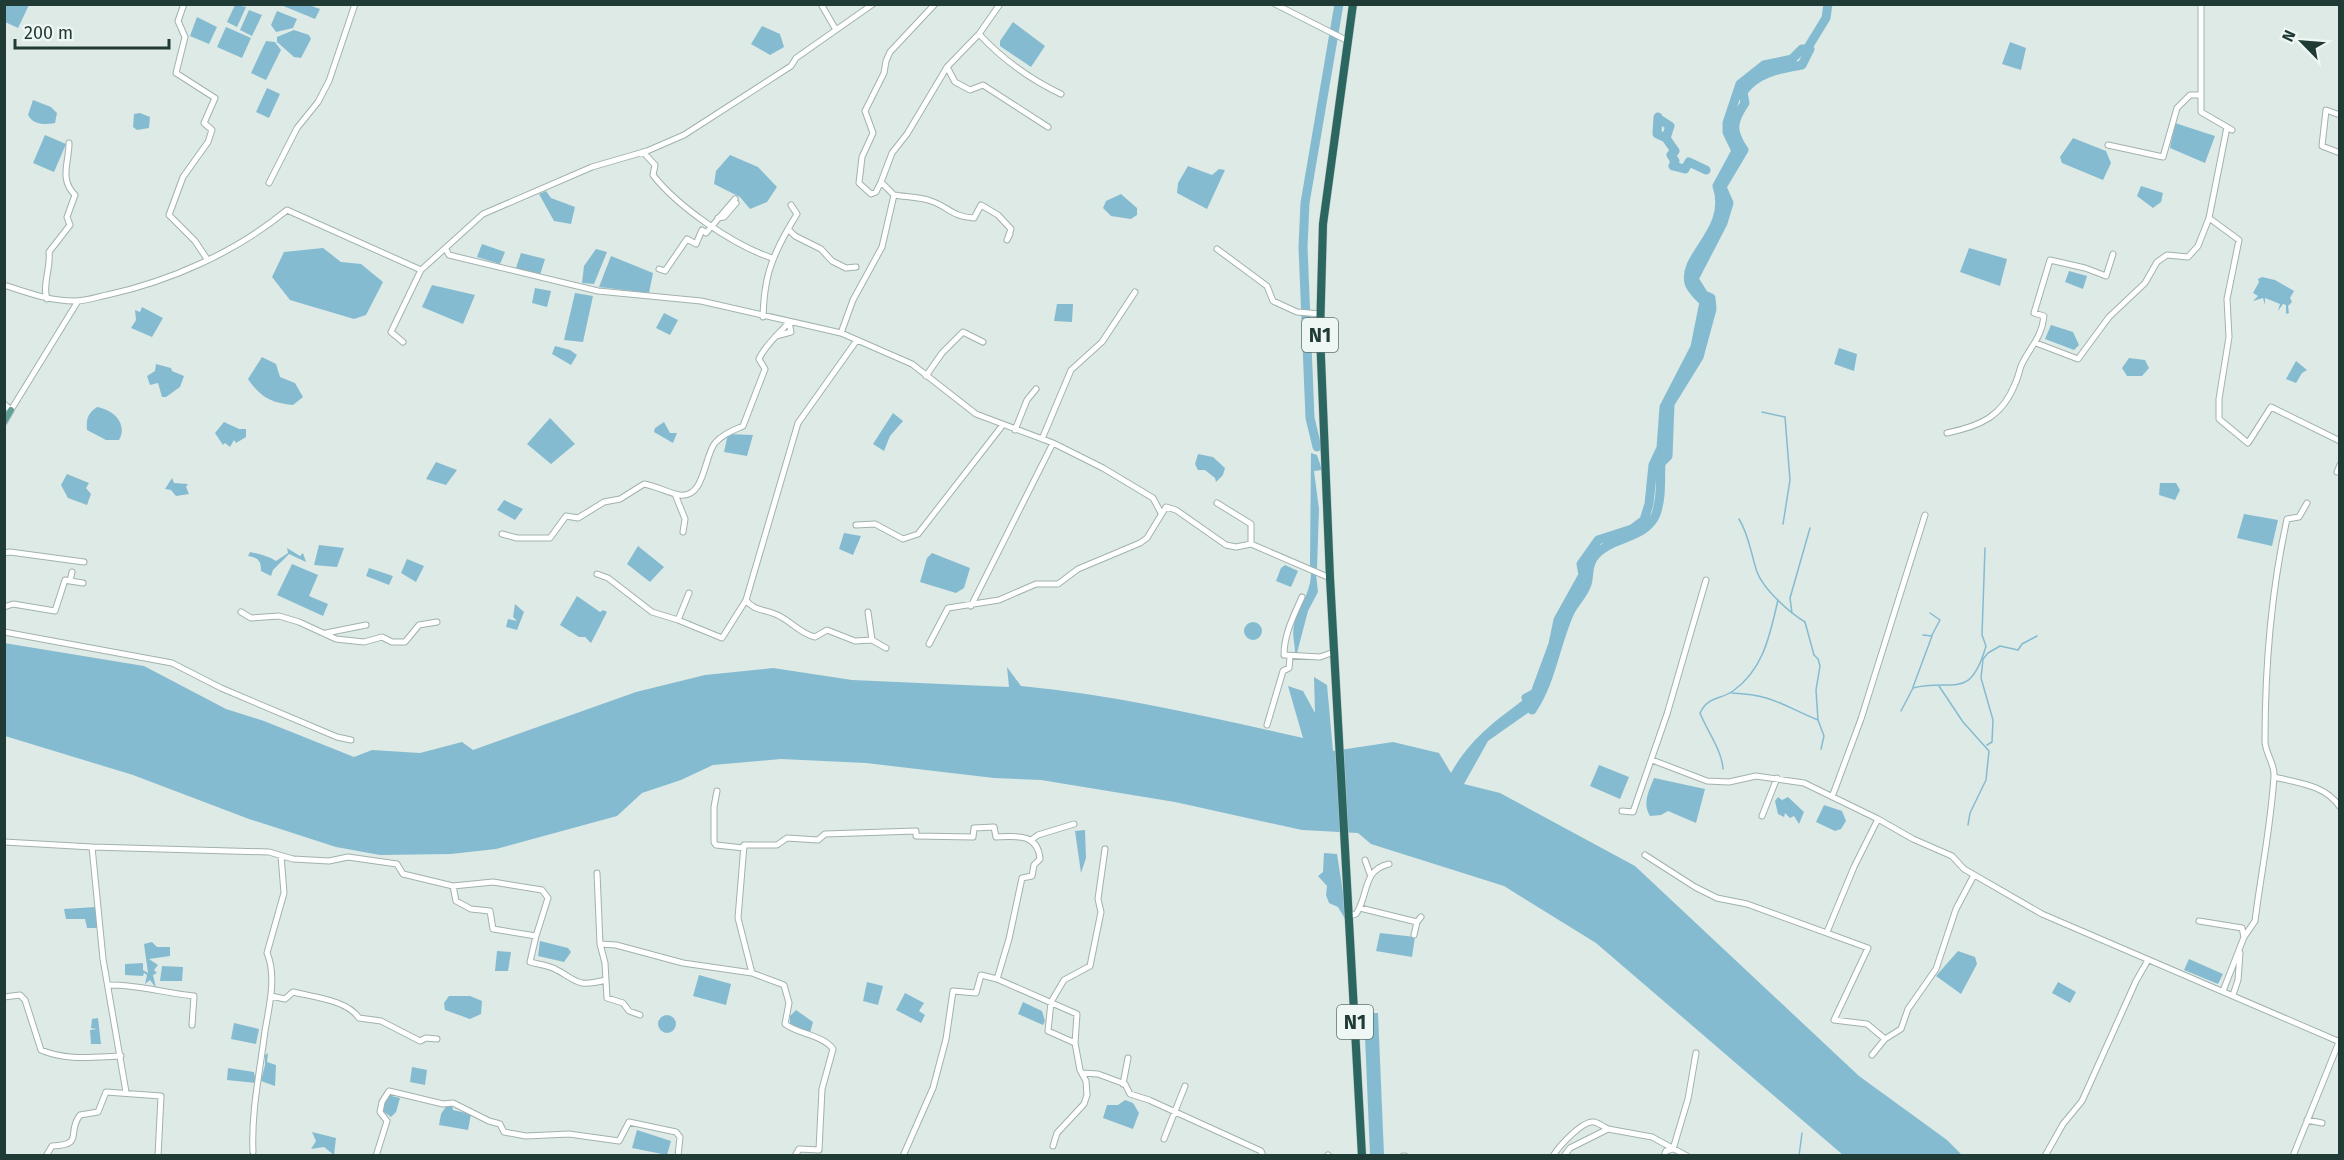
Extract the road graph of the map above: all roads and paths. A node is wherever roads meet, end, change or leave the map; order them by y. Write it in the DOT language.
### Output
graph roads {
  1 [pos="184,4"];
  2 [pos="355,4"];
  3 [pos="821,4"];
  4 [pos="873,4"];
  5 [pos="936,4"];
  6 [pos="1000,4"];
  7 [pos="1275,4"];
  8 [pos="1353,4"];
  9 [pos="2201,4"];
  10 [pos="836,30"];
  11 [pos="979,34"];
  12 [pos="1348,41"];
  13 [pos="947,67"];
  14 [pos="1061,94"];
  15 [pos="2201,95"];
  16 [pos="2340,115"];
  17 [pos="1048,127"];
  18 [pos="69,142"];
  19 [pos="2108,145"];
  20 [pos="643,152"];
  21 [pos="2340,153"];
  22 [pos="881,182"];
  23 [pos="268,183"];
  24 [pos="894,195"];
  25 [pos="737,200"];
  26 [pos="790,205"];
  27 [pos="2209,218"];
  28 [pos="713,226"];
  29 [pos="788,229"];
  30 [pos="1010,234"];
  31 [pos="446,249"];
  32 [pos="1217,249"];
  33 [pos="2113,254"];
  34 [pos="772,258"];
  35 [pos="207,260"];
  36 [pos="856,267"];
  37 [pos="659,269"];
  38 [pos="421,270"];
  39 [pos="4,285"];
  40 [pos="1135,292"];
  41 [pos="47,299"];
  42 [pos="78,301"];
  43 [pos="1317,313"];
  44 [pos="763,317"];
  45 [pos="789,322"];
  46 [pos="841,333"];
  47 [pos="857,340"];
  48 [pos="403,342"];
  49 [pos="983,342"];
  50 [pos="2036,343"];
  51 [pos="926,376"];
  52 [pos="1036,389"];
  53 [pos="4,404"];
  54 [pos="11,410"];
  55 [pos="4,422"];
  56 [pos="1002,426"];
  57 [pos="1015,430"];
  58 [pos="1947,433"];
  59 [pos="1042,439"];
  60 [pos="2340,441"];
  61 [pos="1053,443"];
  62 [pos="2340,465"];
  63 [pos="2340,472"];
  64 [pos="674,492"];
  65 [pos="1217,502"];
  66 [pos="2307,503"];
  67 [pos="1161,513"];
  68 [pos="1925,515"];
  69 [pos="856,525"];
  70 [pos="683,532"];
  71 [pos="502,534"];
  72 [pos="1251,544"];
  73 [pos="4,553"];
  74 [pos="84,562"];
  75 [pos="72,572"];
  76 [pos="597,574"];
  77 [pos="1330,578"];
  78 [pos="1706,580"];
  79 [pos="70,581"];
  80 [pos="83,583"];
  81 [pos="689,593"];
  82 [pos="1302,597"];
  83 [pos="746,600"];
  84 [pos="971,606"];
  85 [pos="4,607"];
  86 [pos="241,612"];
  87 [pos="868,612"];
  88 [pos="678,620"];
  89 [pos="437,622"];
  90 [pos="366,625"];
  91 [pos="4,632"];
  92 [pos="326,633"];
  93 [pos="872,640"];
  94 [pos="929,644"];
  95 [pos="886,648"];
  96 [pos="1335,651"];
  97 [pos="1290,657"];
  98 [pos="1268,725"];
  99 [pos="351,740"];
  100 [pos="1652,760"];
  101 [pos="2274,777"];
  102 [pos="1777,778"];
  103 [pos="717,791"];
  104 [pos="1832,797"];
  105 [pos="2340,807"];
  106 [pos="1622,811"];
  107 [pos="1761,816"];
  108 [pos="1878,819"];
  109 [pos="1074,824"];
  110 [pos="1032,840"];
  111 [pos="4,842"];
  112 [pos="92,847"];
  113 [pos="744,848"];
  114 [pos="1105,849"];
  115 [pos="1645,855"];
  116 [pos="281,856"];
  117 [pos="1365,860"];
  118 [pos="1389,864"];
  119 [pos="597,873"];
  120 [pos="1370,874"];
  121 [pos="1974,875"];
  122 [pos="453,886"];
  123 [pos="1360,908"];
  124 [pos="1349,916"];
  125 [pos="2199,921"];
  126 [pos="1827,932"];
  127 [pos="1414,935"];
  128 [pos="536,936"];
  129 [pos="2244,937"];
  130 [pos="600,944"];
  131 [pos="2240,947"];
  132 [pos="2148,960"];
  133 [pos="752,973"];
  134 [pos="997,979"];
  135 [pos="606,980"];
  136 [pos="110,985"];
  137 [pos="2223,992"];
  138 [pos="2233,995"];
  139 [pos="271,996"];
  140 [pos="4,997"];
  141 [pos="1051,1002"];
  142 [pos="640,1015"];
  143 [pos="192,1025"];
  144 [pos="437,1039"];
  145 [pos="1885,1040"];
  146 [pos="2339,1042"];
  147 [pos="1075,1043"];
  148 [pos="1696,1053"];
  149 [pos="1872,1055"];
  150 [pos="121,1056"];
  151 [pos="1128,1059"];
  152 [pos="1082,1073"];
  153 [pos="1123,1084"];
  154 [pos="1185,1086"];
  155 [pos="126,1092"];
  156 [pos="1174,1113"];
  157 [pos="2307,1120"];
  158 [pos="2322,1123"];
  159 [pos="1608,1129"];
  160 [pos="1164,1139"];
  161 [pos="1053,1146"];
  162 [pos="1674,1147"];
  163 [pos="253,1152"];
  164 [pos="46,1155"];
  165 [pos="158,1155"];
  166 [pos="375,1155"];
  167 [pos="678,1155"];
  168 [pos="795,1155"];
  169 [pos="903,1155"];
  170 [pos="1263,1155"];
  171 [pos="1362,1155"];
  172 [pos="1553,1155"];
  173 [pos="1564,1155"];
  174 [pos="1664,1155"];
  175 [pos="1687,1155"];
  176 [pos="2045,1155"];
  177 [pos="2293,1155"];
  1 -- 35 [label="street"];
  2 -- 23 [label="street"];
  3 -- 10 [label="street"];
  4 -- 10 [label="street"];
  5 -- 22 [label="street"];
  6 -- 11 [label="street"];
  7 -- 12 [label="street"];
  8 -- 12 [label="highway, N1"];
  9 -- 15 [label="street"];
  10 -- 20 [label="street"];
  11 -- 13 [label="street"];
  11 -- 14 [label="street"];
  12 -- 43 [label="highway, N1"];
  13 -- 17 [label="street"];
  13 -- 22 [label="street"];
  15 -- 19 [label="street"];
  15 -- 27 [label="street"];
  16 -- 21 [label="street"];
  18 -- 41 [label="street"];
  20 -- 28 [label="street"];
  20 -- 31 [label="street"];
  22 -- 24 [label="street"];
  24 -- 30 [label="street"];
  24 -- 46 [label="street"];
  25 -- 28 [label="street"];
  26 -- 29 [label="street"];
  27 -- 50 [label="street"];
  27 -- 60 [label="street"];
  28 -- 34 [label="street"];
  28 -- 37 [label="street"];
  29 -- 34 [label="street"];
  29 -- 36 [label="street"];
  31 -- 38 [label="street"];
  31 -- 44 [label="street"];
  32 -- 43 [label="street"];
  33 -- 50 [label="street"];
  34 -- 44 [label="street"];
  35 -- 38 [label="street"];
  35 -- 42 [label="street"];
  38 -- 48 [label="street"];
  39 -- 41 [label="street"];
  40 -- 59 [label="street"];
  41 -- 42 [label="street"];
  42 -- 54 [label="street"];
  43 -- 77 [label="highway, N1"];
  44 -- 45 [label="street"];
  45 -- 46 [label="street"];
  45 -- 64 [label="street"];
  46 -- 47 [label="street"];
  47 -- 51 [label="street"];
  47 -- 83 [label="street"];
  49 -- 51 [label="street"];
  50 -- 58 [label="street"];
  51 -- 56 [label="street"];
  52 -- 57 [label="street"];
  53 -- 54 [label="street"];
  54 -- 55 [label="main road"];
  56 -- 57 [label="street"];
  56 -- 69 [label="street"];
  57 -- 59 [label="street"];
  59 -- 61 [label="street"];
  61 -- 67 [label="street"];
  61 -- 84 [label="street"];
  62 -- 63 [label="street"];
  64 -- 70 [label="street"];
  64 -- 71 [label="street"];
  65 -- 72 [label="street"];
  66 -- 101 [label="street"];
  67 -- 72 [label="street"];
  67 -- 84 [label="street"];
  68 -- 104 [label="street"];
  72 -- 77 [label="street"];
  73 -- 74 [label="street"];
  75 -- 79 [label="street"];
  76 -- 88 [label="street"];
  77 -- 96 [label="highway, N1"];
  78 -- 100 [label="street"];
  79 -- 80 [label="street"];
  79 -- 85 [label="street"];
  81 -- 88 [label="street"];
  82 -- 97 [label="street"];
  83 -- 88 [label="street"];
  83 -- 93 [label="street"];
  84 -- 94 [label="street"];
  86 -- 92 [label="street"];
  87 -- 93 [label="street"];
  89 -- 92 [label="street"];
  90 -- 92 [label="street"];
  91 -- 99 [label="street"];
  93 -- 95 [label="street"];
  96 -- 97 [label="street"];
  96 -- 124 [label="highway, N1"];
  97 -- 98 [label="street"];
  100 -- 102 [label="street"];
  100 -- 106 [label="street"];
  101 -- 105 [label="street"];
  101 -- 129 [label="street"];
  102 -- 104 [label="street"];
  102 -- 107 [label="street"];
  103 -- 113 [label="street"];
  104 -- 108 [label="street"];
  108 -- 121 [label="street"];
  108 -- 126 [label="street"];
  109 -- 110 [label="street"];
  110 -- 113 [label="street"];
  110 -- 134 [label="street"];
  111 -- 112 [label="street"];
  112 -- 116 [label="street"];
  112 -- 136 [label="street"];
  113 -- 133 [label="street"];
  114 -- 141 [label="street"];
  115 -- 126 [label="street"];
  116 -- 122 [label="street"];
  116 -- 139 [label="street"];
  117 -- 120 [label="street"];
  118 -- 120 [label="street"];
  119 -- 130 [label="street"];
  120 -- 123 [label="street"];
  121 -- 132 [label="street"];
  121 -- 145 [label="street"];
  122 -- 128 [label="street"];
  122 -- 128 [label="street"];
  123 -- 124 [label="street"];
  123 -- 127 [label="street"];
  124 -- 171 [label="highway, N1"];
  125 -- 129 [label="street"];
  126 -- 145 [label="street"];
  128 -- 135 [label="street"];
  129 -- 131 [label="street"];
  130 -- 133 [label="street"];
  130 -- 135 [label="street"];
  131 -- 137 [label="street"];
  131 -- 138 [label="street"];
  132 -- 137 [label="street"];
  132 -- 176 [label="street"];
  133 -- 168 [label="street"];
  134 -- 141 [label="street"];
  134 -- 169 [label="street"];
  135 -- 142 [label="street"];
  136 -- 143 [label="street"];
  136 -- 150 [label="street"];
  137 -- 138 [label="street"];
  138 -- 146 [label="street"];
  139 -- 144 [label="street"];
  139 -- 163 [label="street"];
  140 -- 150 [label="street"];
  141 -- 147 [label="street"];
  141 -- 147 [label="street"];
  145 -- 149 [label="street"];
  146 -- 157 [label="street"];
  147 -- 152 [label="street"];
  148 -- 162 [label="street"];
  150 -- 155 [label="street"];
  151 -- 153 [label="street"];
  152 -- 153 [label="street"];
  152 -- 161 [label="street"];
  153 -- 156 [label="street"];
  154 -- 156 [label="street"];
  155 -- 164 [label="street"];
  155 -- 165 [label="street"];
  156 -- 160 [label="street"];
  156 -- 170 [label="street"];
  157 -- 158 [label="street"];
  157 -- 177 [label="street"];
  159 -- 162 [label="street"];
  159 -- 172 [label="street"];
  159 -- 173 [label="street"];
  162 -- 174 [label="street"];
  162 -- 175 [label="street"];
  166 -- 167 [label="street"];
}
